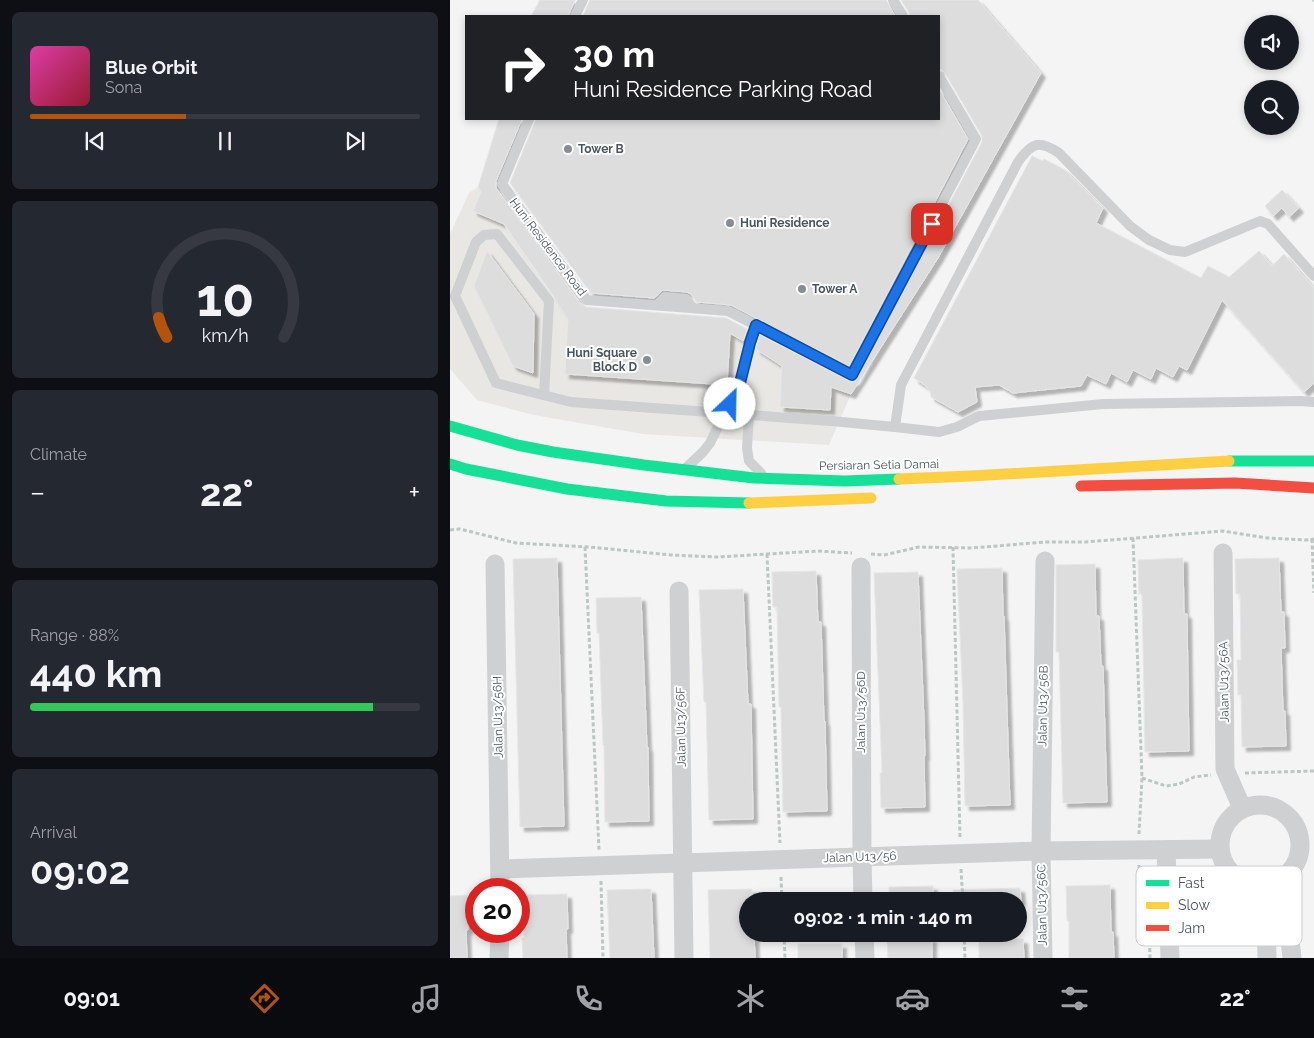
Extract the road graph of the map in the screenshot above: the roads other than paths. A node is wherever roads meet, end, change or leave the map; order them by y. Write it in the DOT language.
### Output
graph roads {
  1 [pos="583,0"];
  2 [pos="893,0"];
  3 [pos="576,15"];
  4 [pos="902,15"];
  5 [pos="940,78"];
  6 [pos="530,120"];
  7 [pos="1314,276"];
  8 [pos="756,325"];
  9 [pos="544,395"];
  10 [pos="737,395"];
  11 [pos="1314,402"];
  12 [pos="724,414"];
  13 [pos="750,415"];
  14 [pos="465,418"];
  15 [pos="450,426"];
  16 [pos="895,427"];
  17 [pos="517,445"];
  18 [pos="1314,461"];
  19 [pos="450,466"];
  20 [pos="685,469"];
  21 [pos="766,478"];
  22 [pos="1066,486"];
  23 [pos="1314,488"];
  24 [pos="880,498"];
  25 [pos="1223,553"];
  26 [pos="861,558"];
  27 [pos="1045,560"];
  28 [pos="495,564"];
  29 [pos="679,591"];
  30 [pos="1242,808"];
  31 [pos="1307,846"];
  32 [pos="1166,850"];
  33 [pos="1220,850"];
  34 [pos="1041,851"];
  35 [pos="862,857"];
  36 [pos="683,863"];
  37 [pos="1167,866"];
  38 [pos="1226,866"];
  39 [pos="1294,866"];
  40 [pos="501,869"];
  41 [pos="501,878"];
  42 [pos="863,892"];
  43 [pos="864,942"];
  44 [pos="500,943"];
  45 [pos="499,958"];
  46 [pos="684,958"];
  47 [pos="865,958"];
  48 [pos="1043,958"];
  1 -- 3 [label="lane"];
  2 -- 4 [label="lane"];
  5 -- 8 [label="lane, Huni Residence Road"];
  6 -- 8 [label="lane, Huni Residence Road"];
  7 -- 16 [label="lane"];
  8 -- 10 [label="lane"];
  9 -- 9 [label="lane"];
  9 -- 12 [label="lane"];
  10 -- 12 [label="lane"];
  10 -- 13 [label="lane"];
  11 -- 16 [label="lane"];
  12 -- 13 [label="lane"];
  12 -- 20 [label="lane"];
  13 -- 16 [label="lane"];
  13 -- 21 [label="lane"];
  14 -- 17 [label="street"];
  15 -- 17 [label="street, Persiaran Setia Damai"];
  17 -- 20 [label="street, Persiaran Setia Damai"];
  18 -- 21 [label="street, Persiaran Setia Damai"];
  19 -- 24 [label="street"];
  20 -- 21 [label="street, Persiaran Setia Damai"];
  22 -- 23 [label="street"];
  25 -- 30 [label="street, Jalan U13/56A"];
  26 -- 35 [label="street, Jalan U13/56D"];
  27 -- 34 [label="street, Jalan U13/56B"];
  28 -- 40 [label="street, Jalan U13/56H"];
  29 -- 36 [label="street, Jalan U13/56F"];
  30 -- 31 [label="street"];
  30 -- 33 [label="street"];
  31 -- 39 [label="street"];
  32 -- 33 [label="street, Jalan U13/56"];
  32 -- 34 [label="street, Jalan U13/56"];
  32 -- 37 [label="street"];
  33 -- 38 [label="street"];
  34 -- 35 [label="street, Jalan U13/56"];
  34 -- 48 [label="street, Jalan U13/56C"];
  35 -- 36 [label="street, Jalan U13/56"];
  35 -- 42 [label="street, Jalan U13/56D"];
  36 -- 40 [label="street, Jalan U13/56"];
  36 -- 46 [label="street, Jalan U13/56F"];
  40 -- 41 [label="street, Jalan U13/56H"];
  43 -- 47 [label="street"];
  44 -- 45 [label="street"];
}
